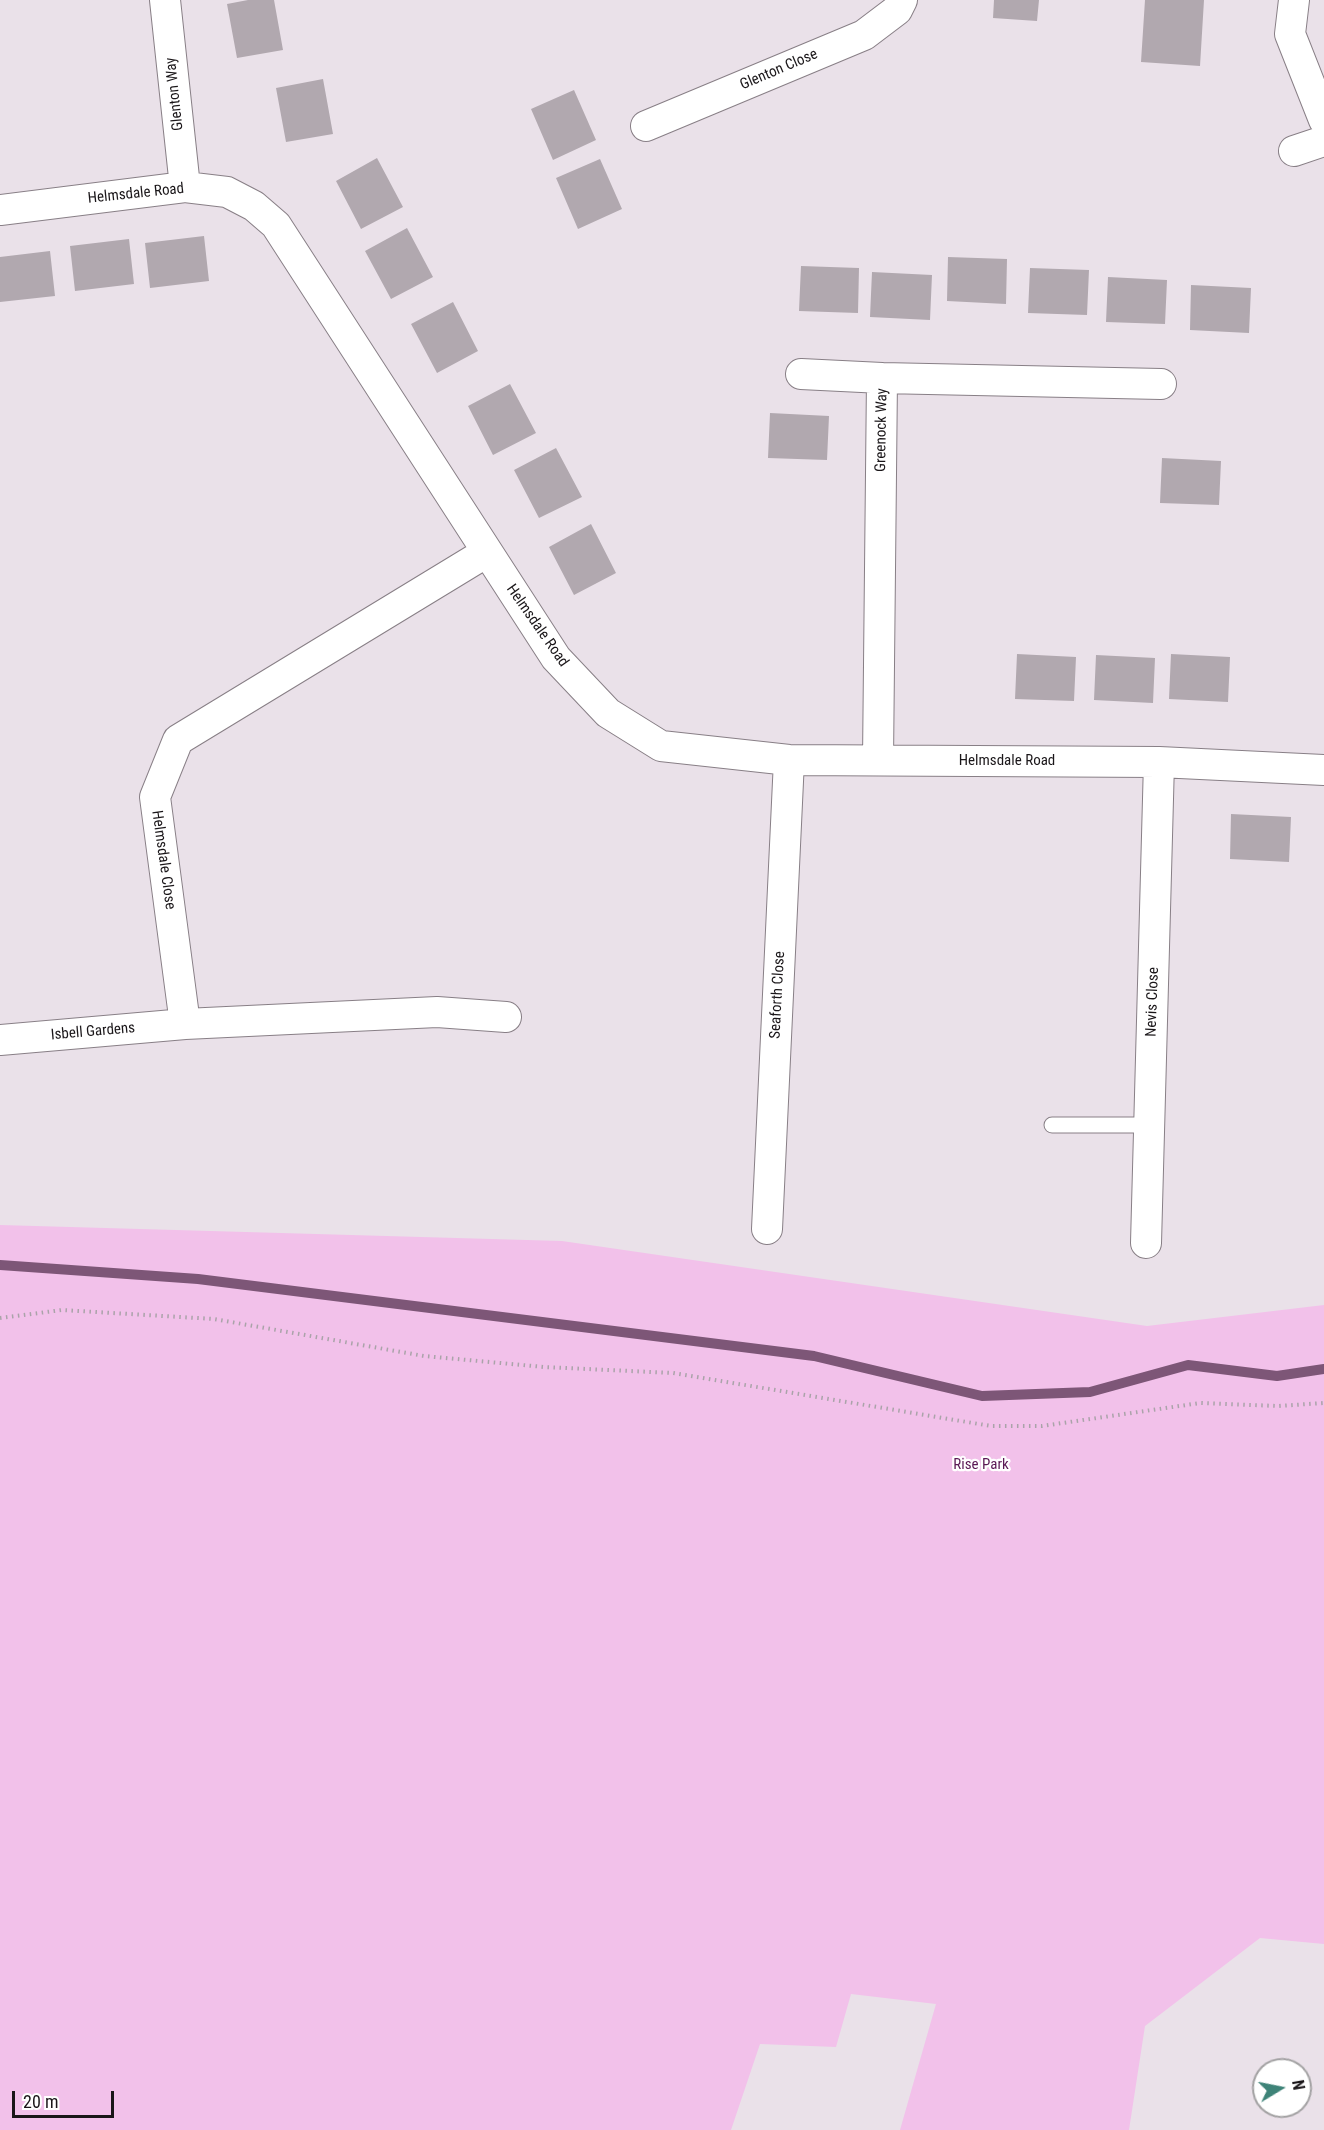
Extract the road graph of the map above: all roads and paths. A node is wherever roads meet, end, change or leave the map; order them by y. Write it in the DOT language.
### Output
graph roads {
  1 [pos="165,0"];
  2 [pos="902,0"];
  3 [pos="1294,0"];
  4 [pos="1324,120"];
  5 [pos="646,126"];
  6 [pos="1324,141"];
  7 [pos="1294,151"];
  8 [pos="185,187"];
  9 [pos="0,210"];
  10 [pos="801,374"];
  11 [pos="882,378"];
  12 [pos="1161,384"];
  13 [pos="487,552"];
  14 [pos="789,760"];
  15 [pos="878,760"];
  16 [pos="1159,762"];
  17 [pos="1324,770"];
  18 [pos="506,1017"];
  19 [pos="185,1024"];
  20 [pos="0,1040"];
  21 [pos="1052,1125"];
  22 [pos="1149,1125"];
  23 [pos="767,1229"];
  24 [pos="1146,1243"];
  25 [pos="0,1318"];
  26 [pos="1324,1403"];
  1 -- 8 [label="street, Glenton Way"];
  2 -- 5 [label="street, Glenton Close"];
  3 -- 4 [label="street"];
  6 -- 7 [label="street"];
  8 -- 9 [label="street, Helmsdale Road"];
  8 -- 13 [label="street, Helmsdale Road"];
  10 -- 11 [label="street"];
  11 -- 12 [label="street, Greenock Way"];
  11 -- 15 [label="street, Greenock Way"];
  13 -- 14 [label="street, Helmsdale Road"];
  13 -- 19 [label="street, Helmsdale Close"];
  14 -- 15 [label="street, Helmsdale Road"];
  14 -- 23 [label="street, Seaforth Close"];
  15 -- 16 [label="street, Helmsdale Road"];
  16 -- 17 [label="street, Helmsdale Road"];
  16 -- 22 [label="street, Nevis Close"];
  18 -- 19 [label="street"];
  19 -- 20 [label="street, Isbell Gardens"];
  21 -- 22 [label="lane"];
  22 -- 24 [label="street, Nevis Close"];
  25 -- 26 [label="path"];
}
